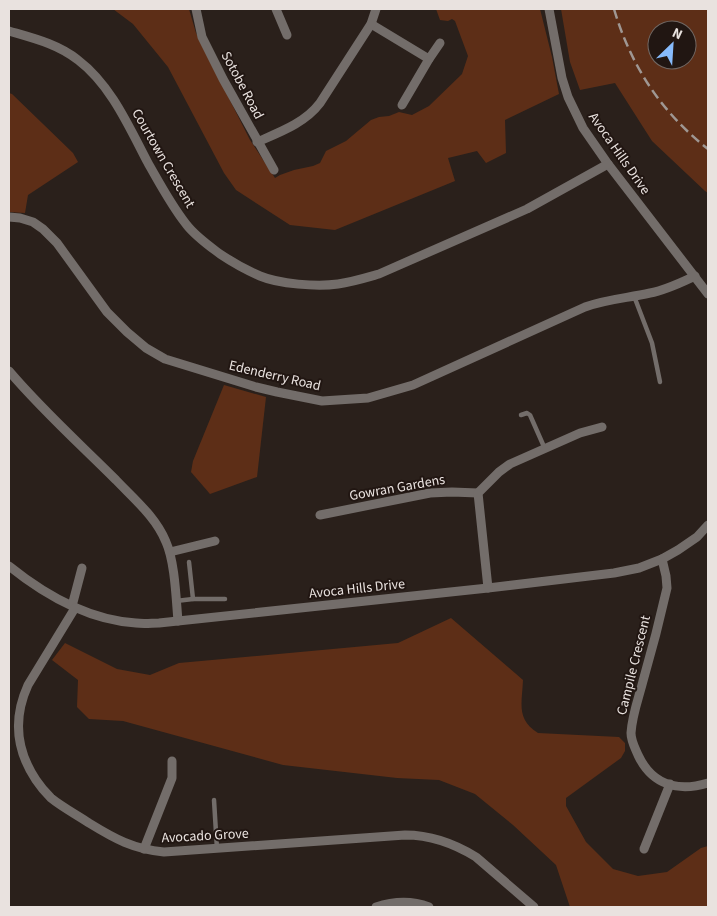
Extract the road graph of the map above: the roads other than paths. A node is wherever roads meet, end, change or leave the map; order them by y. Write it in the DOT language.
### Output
graph roads {
  1 [pos="196,9"];
  2 [pos="276,9"];
  3 [pos="376,9"];
  4 [pos="549,9"];
  5 [pos="371,24"];
  6 [pos="9,32"];
  7 [pos="286,35"];
  8 [pos="440,43"];
  9 [pos="429,59"];
  10 [pos="402,105"];
  11 [pos="257,142"];
  12 [pos="608,164"];
  13 [pos="274,170"];
  14 [pos="9,217"];
  15 [pos="695,276"];
  16 [pos="708,294"];
  17 [pos="634,296"];
  18 [pos="9,371"];
  19 [pos="660,382"];
  20 [pos="521,415"];
  21 [pos="602,426"];
  22 [pos="545,449"];
  23 [pos="478,494"];
  24 [pos="320,515"];
  25 [pos="708,526"];
  26 [pos="215,541"];
  27 [pos="170,552"];
  28 [pos="662,559"];
  29 [pos="189,562"];
  30 [pos="9,566"];
  31 [pos="82,568"];
  32 [pos="488,588"];
  33 [pos="193,599"];
  34 [pos="225,600"];
  35 [pos="176,601"];
  36 [pos="74,607"];
  37 [pos="178,621"];
  38 [pos="172,761"];
  39 [pos="670,784"];
  40 [pos="708,784"];
  41 [pos="214,800"];
  42 [pos="144,849"];
  43 [pos="218,849"];
  44 [pos="644,849"];
  45 [pos="376,907"];
  46 [pos="429,907"];
  47 [pos="534,907"];
  1 -- 11 [label="street, Sotobe Road"];
  2 -- 7 [label="street"];
  3 -- 5 [label="street"];
  4 -- 12 [label="street, Avoca Hills Drive"];
  5 -- 9 [label="street"];
  5 -- 11 [label="street"];
  6 -- 12 [label="street, Courtown Crescent"];
  8 -- 9 [label="street"];
  9 -- 10 [label="street"];
  11 -- 13 [label="street, Sotobe Road"];
  12 -- 15 [label="street, Avoca Hills Drive"];
  14 -- 17 [label="street, Edenderry Road"];
  15 -- 16 [label="street, Avoca Hills Drive"];
  15 -- 17 [label="street, Edenderry Road"];
  17 -- 19 [label="lane"];
  18 -- 27 [label="street"];
  20 -- 22 [label="lane"];
  21 -- 22 [label="street"];
  22 -- 23 [label="street"];
  23 -- 24 [label="street, Gowran Gardens"];
  23 -- 32 [label="street"];
  25 -- 28 [label="street, Avoca Hills Drive"];
  26 -- 27 [label="street"];
  27 -- 35 [label="street"];
  28 -- 32 [label="street, Avoca Hills Drive"];
  28 -- 39 [label="street, Campile Crescent"];
  29 -- 33 [label="lane"];
  30 -- 36 [label="street, Avoca Hills Drive"];
  31 -- 36 [label="street, Avocado Grove"];
  32 -- 37 [label="street, Avoca Hills Drive"];
  33 -- 34 [label="lane"];
  33 -- 35 [label="lane"];
  35 -- 37 [label="street"];
  36 -- 37 [label="street, Avoca Hills Drive"];
  36 -- 42 [label="street, Avocado Grove"];
  38 -- 42 [label="street"];
  39 -- 40 [label="street, Campile Crescent"];
  39 -- 44 [label="street"];
  41 -- 43 [label="lane"];
  42 -- 43 [label="street, Avocado Grove"];
  43 -- 47 [label="street, Avocado Grove"];
  45 -- 46 [label="street"];
}
